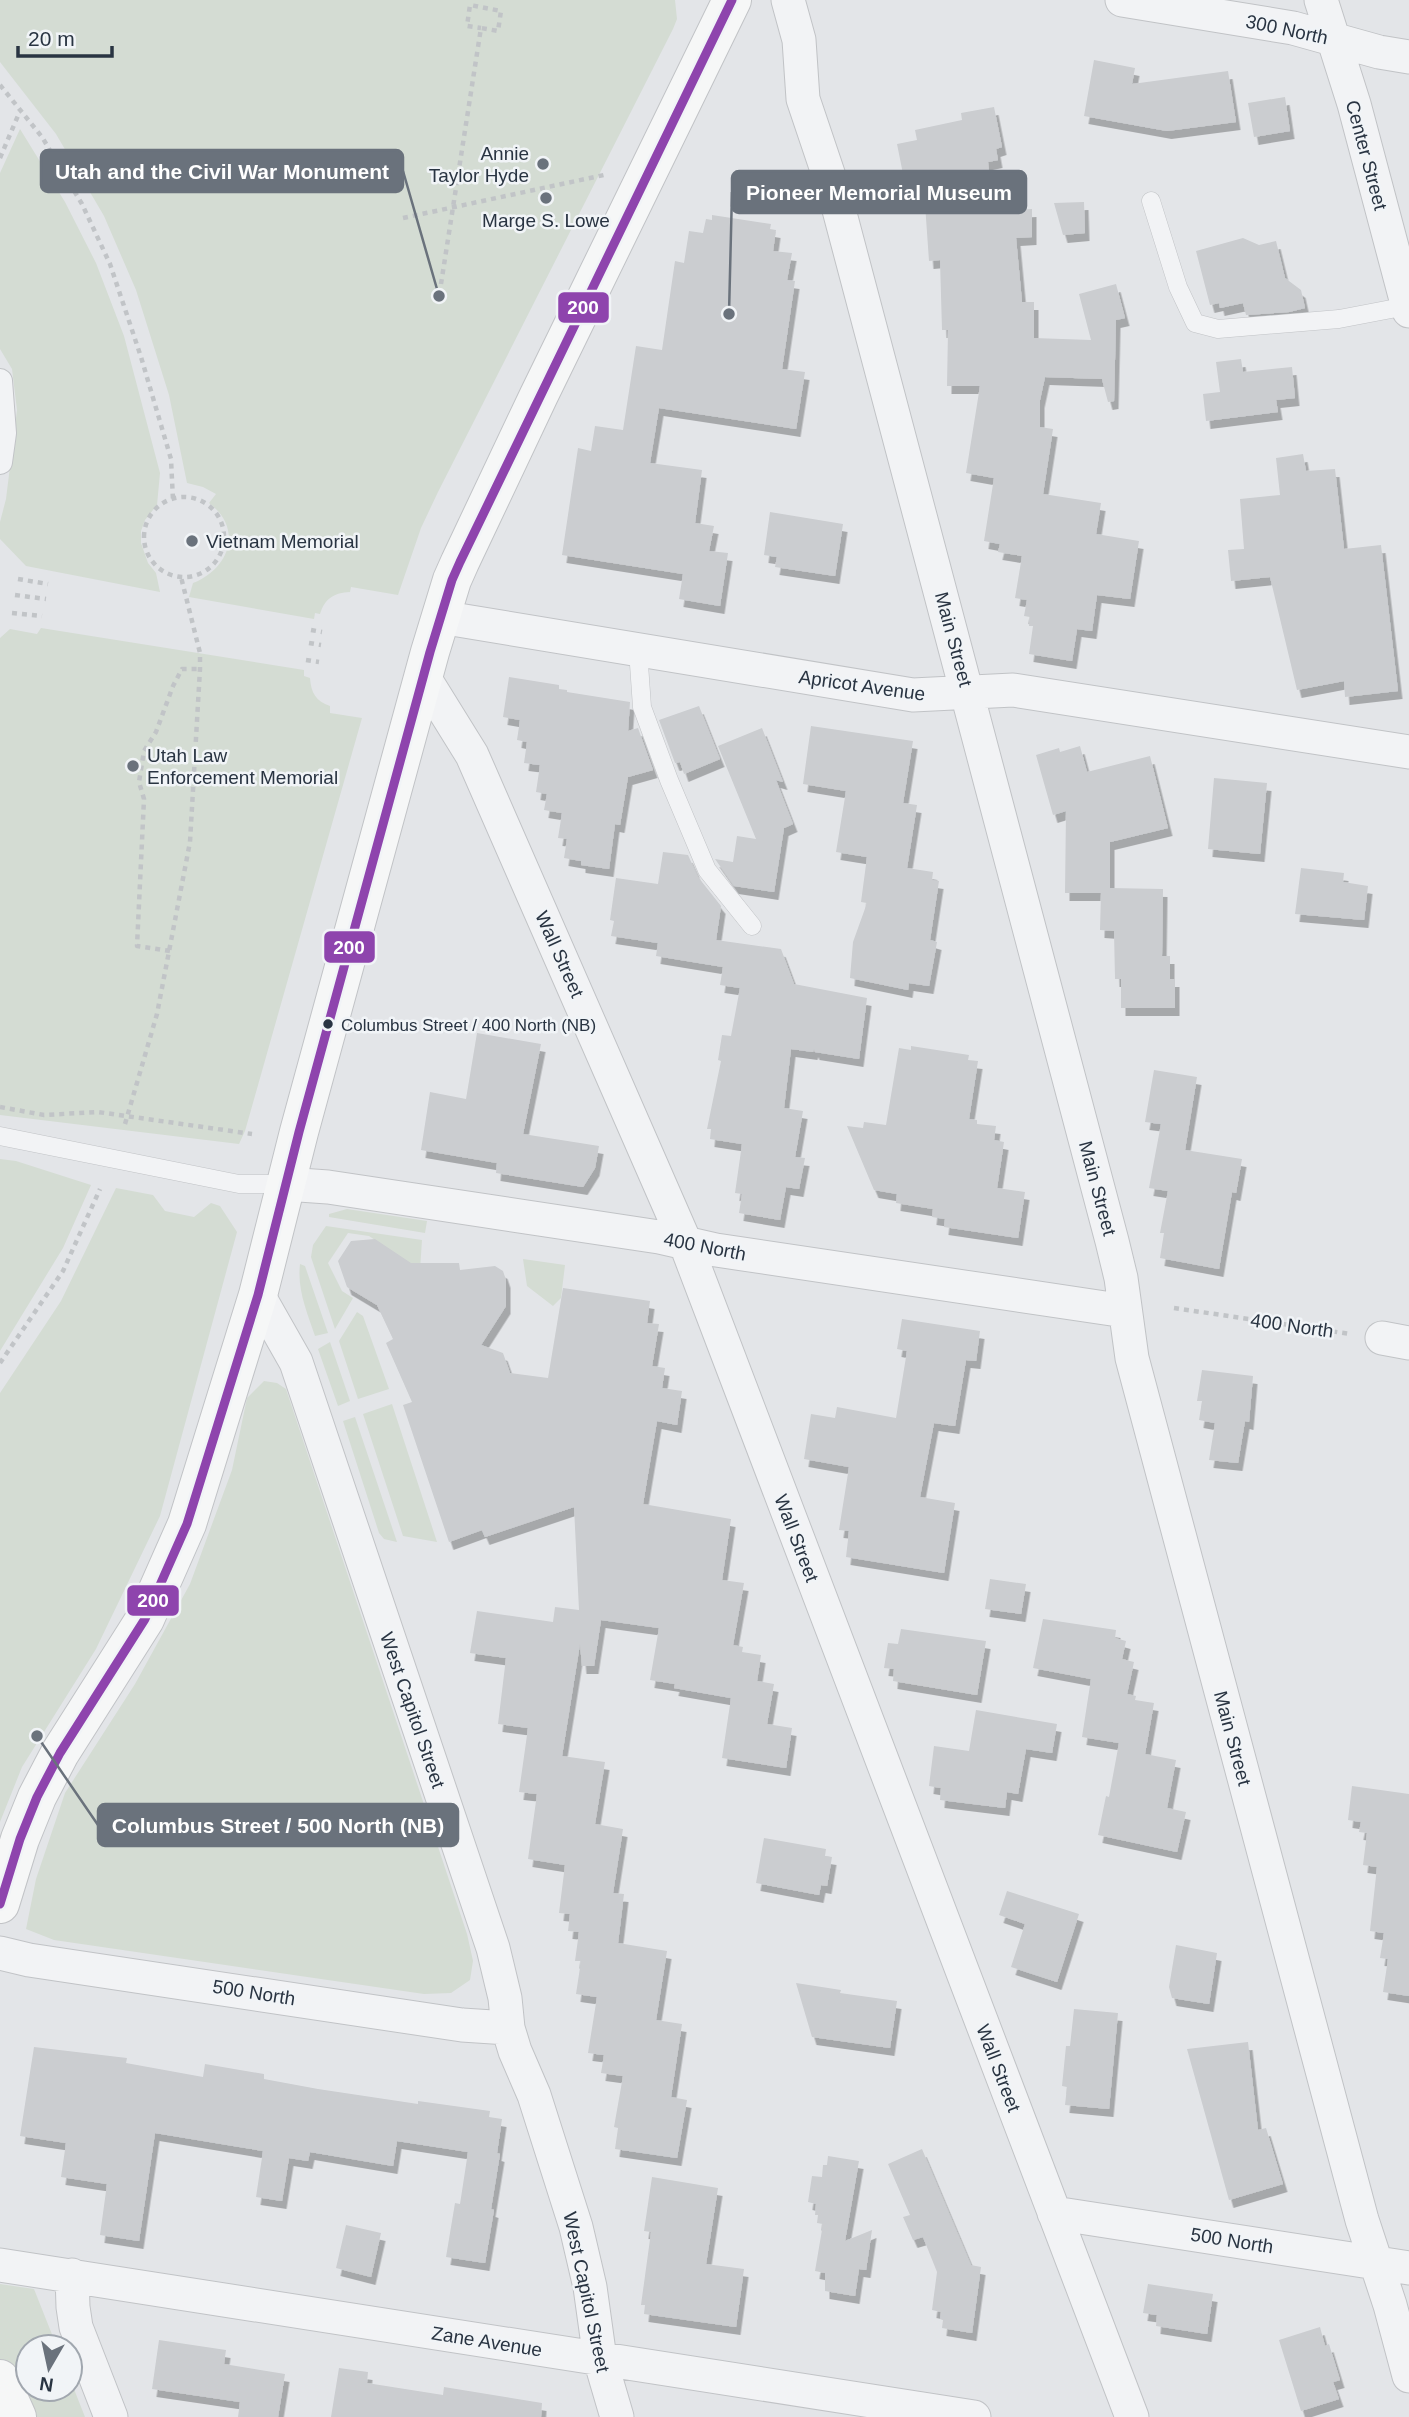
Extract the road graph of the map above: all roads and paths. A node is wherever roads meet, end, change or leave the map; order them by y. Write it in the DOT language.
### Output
graph roads {
  1 [pos="733,0"];
  2 [pos="788,0"];
  3 [pos="1122,0"];
  4 [pos="1321,0"];
  5 [pos="481,28"];
  6 [pos="1333,39"];
  7 [pos="1409,57"];
  8 [pos="0,85"];
  9 [pos="20,110"];
  10 [pos="0,158"];
  11 [pos="604,175"];
  12 [pos="1151,201"];
  13 [pos="453,207"];
  14 [pos="403,218"];
  15 [pos="441,284"];
  16 [pos="1408,309"];
  17 [pos="0,381"];
  18 [pos="0,462"];
  19 [pos="173,500"];
  20 [pos="181,578"];
  21 [pos="18,579"];
  22 [pos="48,584"];
  23 [pos="15,595"];
  24 [pos="46,599"];
  25 [pos="12,613"];
  26 [pos="42,616"];
  27 [pos="440,617"];
  28 [pos="311,630"];
  29 [pos="322,632"];
  30 [pos="309,643"];
  31 [pos="321,645"];
  32 [pos="638,650"];
  33 [pos="306,660"];
  34 [pos="318,662"];
  35 [pos="200,669"];
  36 [pos="423,676"];
  37 [pos="968,691"];
  38 [pos="1409,752"];
  39 [pos="752,926"];
  40 [pos="170,951"];
  41 [pos="0,1107"];
  42 [pos="128,1116"];
  43 [pos="125,1124"];
  44 [pos="252,1134"];
  45 [pos="0,1136"];
  46 [pos="285,1184"];
  47 [pos="100,1189"];
  48 [pos="685,1242"];
  49 [pos="258,1295"];
  50 [pos="1174,1308"];
  51 [pos="1125,1311"];
  52 [pos="1396,1341"];
  53 [pos="0,1363"];
  54 [pos="0,1904"];
  55 [pos="0,1953"];
  56 [pos="508,2028"];
  57 [pos="1054,2213"];
  58 [pos="1376,2263"];
  59 [pos="0,2265"];
  60 [pos="1409,2268"];
  61 [pos="72,2275"];
  62 [pos="600,2359"];
  63 [pos="1409,2376"];
  64 [pos="0,2379"];
  65 [pos="17,2417"];
  66 [pos="111,2417"];
  67 [pos="617,2417"];
  68 [pos="974,2417"];
  69 [pos="1132,2417"];
  1 -- 27 [label="main road"];
  2 -- 37 [label="street, Main Street"];
  3 -- 6 [label="street, 300 North"];
  4 -- 6 [label="street, Center Street"];
  5 -- 5 [label="path"];
  5 -- 13 [label="path"];
  6 -- 7 [label="street, 300 North"];
  6 -- 16 [label="street, Center Street"];
  8 -- 9 [label="path"];
  9 -- 10 [label="path"];
  9 -- 19 [label="path"];
  11 -- 13 [label="path"];
  12 -- 16 [label="lane"];
  13 -- 14 [label="path"];
  13 -- 15 [label="path"];
  17 -- 18 [label="street"];
  19 -- 20 [label="path"];
  19 -- 20 [label="path"];
  20 -- 35 [label="path"];
  21 -- 22 [label="path"];
  23 -- 24 [label="path"];
  25 -- 26 [label="path"];
  27 -- 32 [label="street, Apricot Avenue"];
  27 -- 36 [label="main road"];
  28 -- 29 [label="path"];
  30 -- 31 [label="path"];
  32 -- 37 [label="street, Apricot Avenue"];
  32 -- 39 [label="lane"];
  33 -- 34 [label="path"];
  35 -- 40 [label="path"];
  35 -- 40 [label="path"];
  36 -- 46 [label="main road"];
  36 -- 48 [label="street, Wall Street"];
  37 -- 38 [label="street, Apricot Avenue"];
  37 -- 51 [label="street, Main Street"];
  40 -- 42 [label="path"];
  41 -- 42 [label="path"];
  42 -- 43 [label="path"];
  42 -- 44 [label="path"];
  45 -- 46 [label="lane"];
  46 -- 48 [label="street, 400 North"];
  46 -- 49 [label="main road"];
  47 -- 53 [label="path"];
  48 -- 51 [label="street, 400 North"];
  48 -- 57 [label="street, Wall Street"];
  49 -- 54 [label="main road"];
  49 -- 56 [label="street, West Capitol Street"];
  50 -- 52 [label="path, 400 North"];
  51 -- 58 [label="street, Main Street"];
  55 -- 56 [label="street, 500 North"];
  56 -- 62 [label="street, West Capitol Street"];
  57 -- 58 [label="street, 500 North"];
  57 -- 69 [label="street, Wall Street"];
  58 -- 60 [label="street, 500 North"];
  58 -- 63 [label="street, Main Street"];
  59 -- 61 [label="street, Zane Avenue"];
  61 -- 62 [label="street, Zane Avenue"];
  61 -- 66 [label="street"];
  62 -- 67 [label="street, West Capitol Street"];
  62 -- 68 [label="street, Zane Avenue"];
  64 -- 65 [label="main road"];
}
